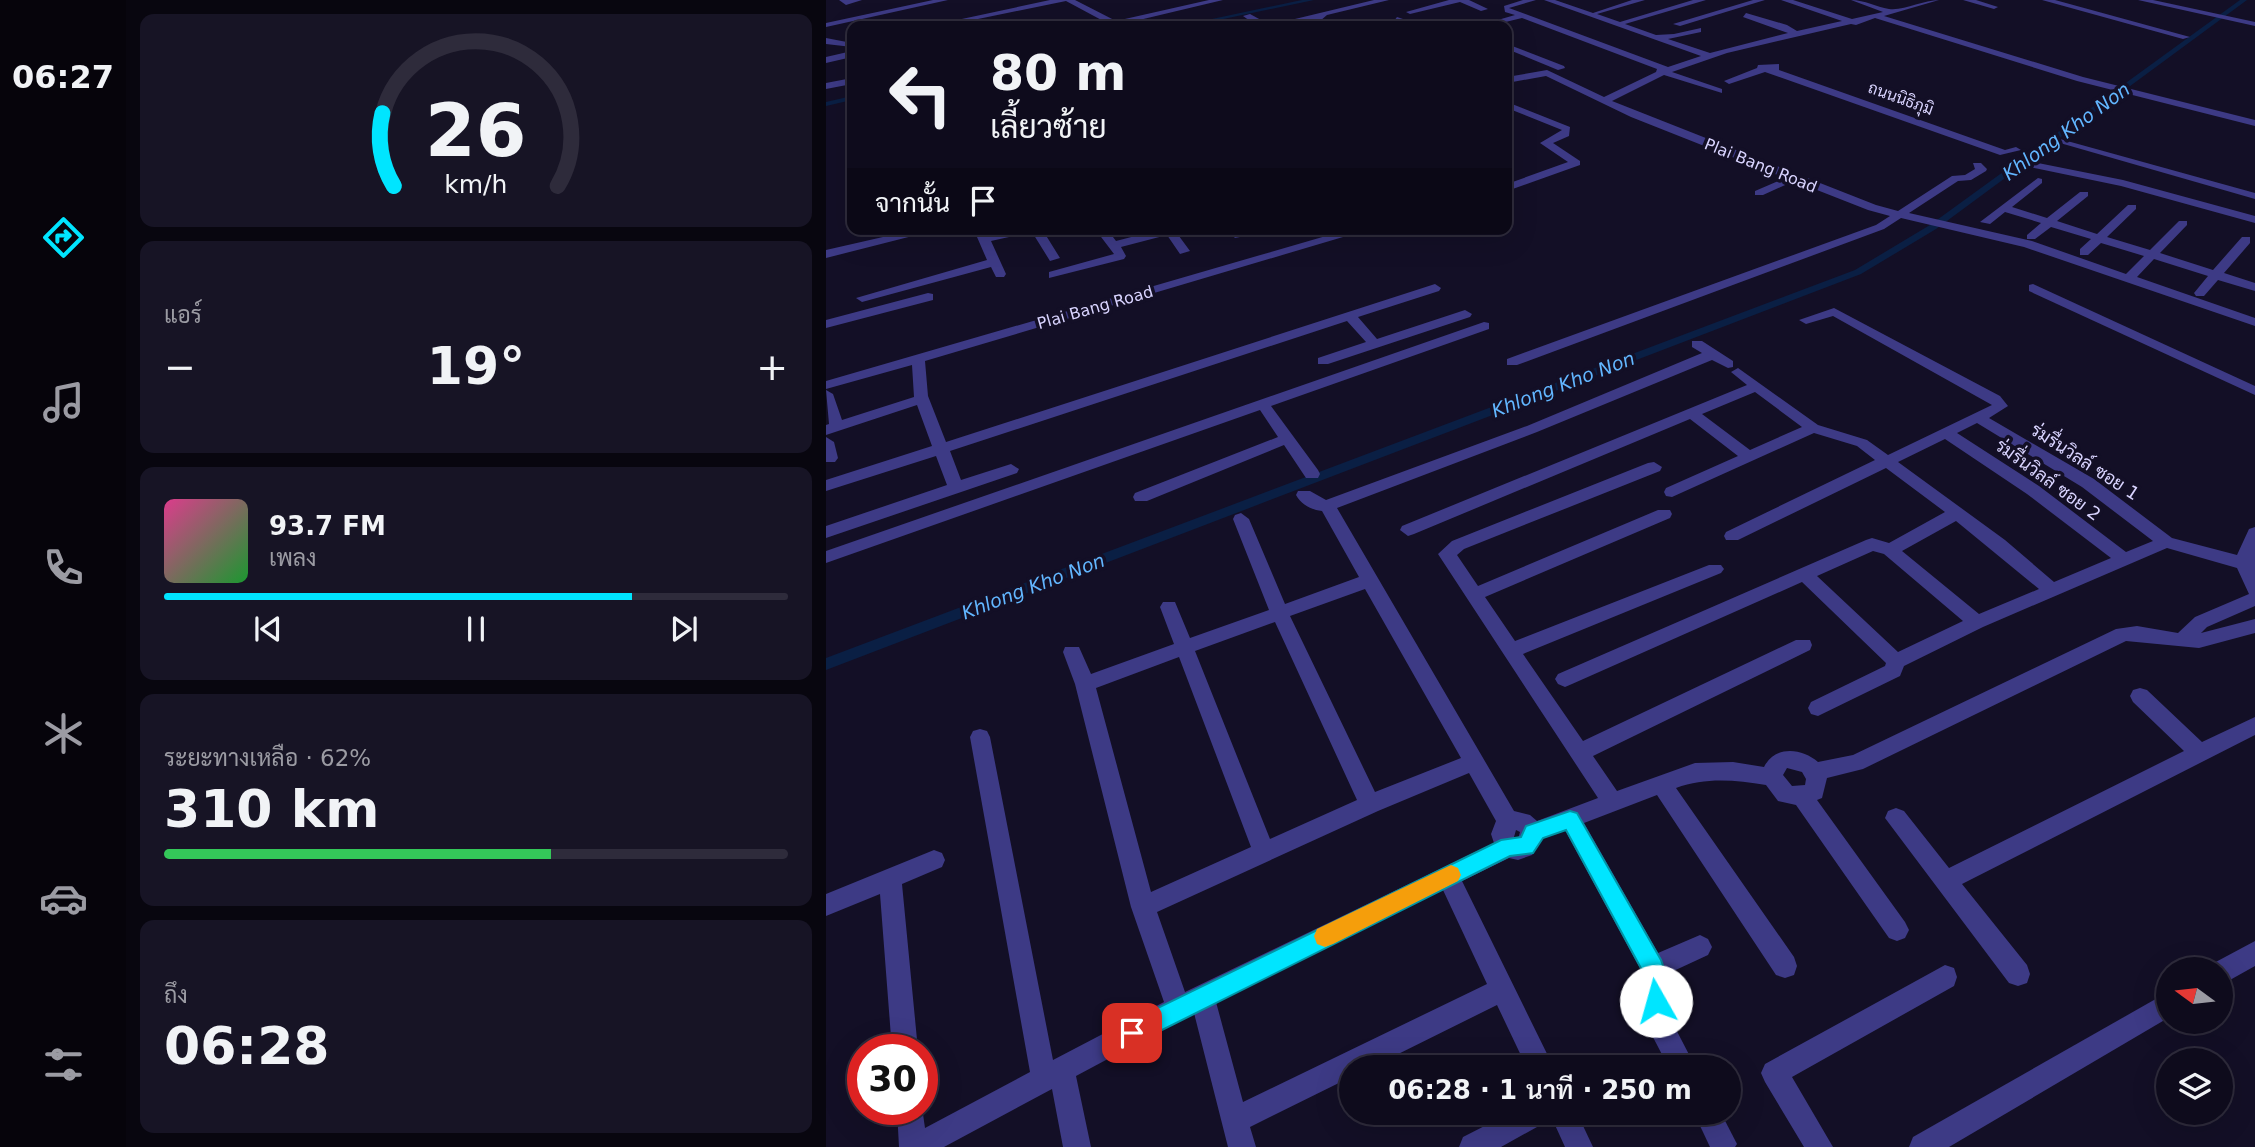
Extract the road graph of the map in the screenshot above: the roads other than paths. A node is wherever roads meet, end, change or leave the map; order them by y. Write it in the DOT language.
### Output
graph roads {
  1 [pos="902,0"];
  2 [pos="944,0"];
  3 [pos="1008,0"];
  4 [pos="1062,0"];
  5 [pos="1069,0"];
  6 [pos="1219,0"];
  7 [pos="1327,0"];
  8 [pos="1419,0"];
  9 [pos="1460,0"];
  10 [pos="1532,0"];
  11 [pos="1548,0"];
  12 [pos="1583,0"];
  13 [pos="1641,0"];
  14 [pos="1702,0"];
  15 [pos="1761,0"];
  16 [pos="1785,0"];
  17 [pos="1855,0"];
  18 [pos="1908,0"];
  19 [pos="1967,0"];
  20 [pos="2046,0"];
  21 [pos="2076,0"];
  22 [pos="2142,0"];
  23 [pos="1378,1"];
  24 [pos="1925,2"];
  25 [pos="849,3"];
  26 [pos="1565,3"];
  27 [pos="1301,4"];
  28 [pos="2199,5"];
  29 [pos="1433,6"];
  30 [pos="1994,7"];
  31 [pos="1020,9"];
  32 [pos="1346,9"];
  33 [pos="1484,9"];
  34 [pos="962,10"];
  35 [pos="1848,10"];
  36 [pos="2188,11"];
  37 [pos="1584,12"];
  38 [pos="1596,12"];
  39 [pos="1372,13"];
  40 [pos="1894,13"];
  41 [pos="944,14"];
  42 [pos="1403,14"];
  43 [pos="872,15"];
  44 [pos="1525,15"];
  45 [pos="1746,15"];
  46 [pos="826,16"];
  47 [pos="1247,16"];
  48 [pos="1317,16"];
  49 [pos="2136,16"];
  50 [pos="923,18"];
  51 [pos="1876,18"];
  52 [pos="1130,20"];
  53 [pos="1606,20"];
  54 [pos="1807,20"];
  55 [pos="953,21"];
  56 [pos="959,21"];
  57 [pos="1110,21"];
  58 [pos="1125,21"];
  59 [pos="1257,21"];
  60 [pos="1296,21"];
  61 [pos="1328,21"];
  62 [pos="1335,21"];
  63 [pos="1410,21"];
  64 [pos="1429,21"];
  65 [pos="1500,21"];
  66 [pos="1624,22"];
  67 [pos="1859,22"];
  68 [pos="1549,23"];
  69 [pos="2255,24"];
  70 [pos="826,25"];
  71 [pos="1833,28"];
  72 [pos="1698,30"];
  73 [pos="1645,32"];
  74 [pos="1797,35"];
  75 [pos="1628,36"];
  76 [pos="1914,37"];
  77 [pos="2186,37"];
  78 [pos="1616,40"];
  79 [pos="826,41"];
  80 [pos="847,44"];
  81 [pos="847,47"];
  82 [pos="1512,48"];
  83 [pos="1725,51"];
  84 [pos="1525,54"];
  85 [pos="1707,55"];
  86 [pos="1512,58"];
  87 [pos="826,60"];
  88 [pos="1741,60"];
  89 [pos="847,63"];
  90 [pos="1767,67"];
  91 [pos="826,68"];
  92 [pos="1691,68"];
  93 [pos="1662,70"];
  94 [pos="1548,74"];
  95 [pos="1826,76"];
  96 [pos="1512,79"];
  97 [pos="1729,81"];
  98 [pos="847,82"];
  99 [pos="1812,83"];
  100 [pos="826,86"];
  101 [pos="1865,90"];
  102 [pos="1719,91"];
  103 [pos="1849,96"];
  104 [pos="1604,101"];
  105 [pos="1902,103"];
  106 [pos="1512,109"];
  107 [pos="1887,110"];
  108 [pos="1940,117"];
  109 [pos="2255,123"];
  110 [pos="1924,124"];
  111 [pos="1981,131"];
  112 [pos="1967,139"];
  113 [pos="2064,141"];
  114 [pos="2016,150"];
  115 [pos="1977,165"];
  116 [pos="2033,165"];
  117 [pos="2141,167"];
  118 [pos="1793,178"];
  119 [pos="2038,181"];
  120 [pos="2123,183"];
  121 [pos="1512,186"];
  122 [pos="1759,193"];
  123 [pos="2084,194"];
  124 [pos="2255,196"];
  125 [pos="2132,207"];
  126 [pos="2003,208"];
  127 [pos="1896,216"];
  128 [pos="2255,220"];
  129 [pos="1986,222"];
  130 [pos="2049,222"];
  131 [pos="2255,230"];
  132 [pos="896,235"];
  133 [pos="980,235"];
  134 [pos="1040,235"];
  135 [pos="1105,235"];
  136 [pos="1161,235"];
  137 [pos="1174,235"];
  138 [pos="1344,235"];
  139 [pos="832,237"];
  140 [pos="2031,237"];
  141 [pos="2099,238"];
  142 [pos="2246,240"];
  143 [pos="1184,251"];
  144 [pos="831,253"];
  145 [pos="2084,253"];
  146 [pos="2151,254"];
  147 [pos="1120,255"];
  148 [pos="1054,258"];
  149 [pos="1053,275"];
  150 [pos="2215,275"];
  151 [pos="2129,278"];
  152 [pos="2255,287"];
  153 [pos="1435,288"];
  154 [pos="2033,288"];
  155 [pos="2200,293"];
  156 [pos="928,297"];
  157 [pos="862,298"];
  158 [pos="1465,314"];
  159 [pos="1349,316"];
  160 [pos="1806,320"];
  161 [pos="2255,322"];
  162 [pos="826,324"];
  163 [pos="1484,326"];
  164 [pos="1376,344"];
  165 [pos="1697,344"];
  166 [pos="1713,354"];
  167 [pos="918,358"];
  168 [pos="1323,361"];
  169 [pos="1512,362"];
  170 [pos="826,385"];
  171 [pos="1757,386"];
  172 [pos="2255,391"];
  173 [pos="826,394"];
  174 [pos="922,399"];
  175 [pos="1262,403"];
  176 [pos="1692,413"];
  177 [pos="1980,419"];
  178 [pos="831,428"];
  179 [pos="1814,428"];
  180 [pos="1948,434"];
  181 [pos="1288,438"];
  182 [pos="826,442"];
  183 [pos="941,448"];
  184 [pos="1749,457"];
  185 [pos="830,458"];
  186 [pos="1888,462"];
  187 [pos="1654,467"];
  188 [pos="1011,469"];
  189 [pos="1312,474"];
  190 [pos="826,486"];
  191 [pos="956,488"];
  192 [pos="1672,492"];
  193 [pos="1304,495"];
  194 [pos="1140,497"];
  195 [pos="1327,506"];
  196 [pos="1957,513"];
  197 [pos="1664,514"];
  198 [pos="1241,519"];
  199 [pos="1408,530"];
  200 [pos="826,532"];
  201 [pos="2255,533"];
  202 [pos="1732,536"];
  203 [pos="2166,542"];
  204 [pos="1890,550"];
  205 [pos="826,557"];
  206 [pos="2124,559"];
  207 [pos="2243,563"];
  208 [pos="1715,569"];
  209 [pos="1804,574"];
  210 [pos="1370,580"];
  211 [pos="2052,590"];
  212 [pos="2255,590"];
  213 [pos="1476,594"];
  214 [pos="2255,599"];
  215 [pos="1169,607"];
  216 [pos="1279,612"];
  217 [pos="1977,622"];
  218 [pos="2255,626"];
  219 [pos="2182,640"];
  220 [pos="1803,645"];
  221 [pos="1185,649"];
  222 [pos="1513,650"];
  223 [pos="1072,652"];
  224 [pos="1896,662"];
  225 [pos="1565,679"];
  226 [pos="1085,684"];
  227 [pos="2140,696"];
  228 [pos="1818,708"];
  229 [pos="2255,726"];
  230 [pos="981,737"];
  231 [pos="1581,752"];
  232 [pos="2199,752"];
  233 [pos="1474,762"];
  234 [pos="1814,772"];
  235 [pos="1772,777"];
  236 [pos="1661,783"];
  237 [pos="1801,797"];
  238 [pos="1612,802"];
  239 [pos="1370,804"];
  240 [pos="1896,818"];
  241 [pos="1570,819"];
  242 [pos="1509,835"];
  243 [pos="1264,853"];
  244 [pos="934,860"];
  245 [pos="1448,876"];
  246 [pos="890,880"];
  247 [pos="1946,881"];
  248 [pos="826,905"];
  249 [pos="1143,907"];
  250 [pos="1897,930"];
  251 [pos="1700,947"];
  252 [pos="2255,953"];
  253 [pos="1785,966"];
  254 [pos="2233,966"];
  255 [pos="1653,968"];
  256 [pos="2018,974"];
  257 [pos="1945,977"];
  258 [pos="1503,989"];
  259 [pos="1202,997"];
  260 [pos="1178,1008"];
  261 [pos="2156,1011"];
  262 [pos="904,1034"];
  263 [pos="1535,1055"];
  264 [pos="1676,1055"];
  265 [pos="1053,1074"];
  266 [pos="1235,1120"];
  267 [pos="912,1125"];
  268 [pos="1514,1125"];
  269 [pos="1569,1125"];
  270 [pos="1713,1125"];
  271 [pos="1723,1144"];
  272 [pos="914,1147"];
  273 [pos="1077,1147"];
  274 [pos="1242,1147"];
  275 [pos="1473,1147"];
  276 [pos="1580,1147"];
  277 [pos="1819,1147"];
  278 [pos="1923,1147"];
  1 -- 25 [label="street"];
  2 -- 43 [label="street"];
  3 -- 31 [label="street"];
  4 -- 31 [label="street"];
  5 -- 57 [label="street"];
  6 -- 52 [label="street"];
  7 -- 32 [label="street"];
  8 -- 29 [label="street"];
  9 -- 29 [label="street"];
  9 -- 33 [label="street"];
  10 -- 44 [label="street"];
  11 -- 26 [label="street"];
  12 -- 26 [label="street"];
  13 -- 38 [label="street"];
  14 -- 66 [label="street"];
  15 -- 73 [label="street"];
  16 -- 67 [label="street"];
  17 -- 40 [label="street"];
  18 -- 24 [label="street"];
  19 -- 30 [label="street"];
  20 -- 77 [label="street"];
  21 -- 49 [label="street"];
  22 -- 36 [label="street"];
  23 -- 32 [label="street"];
  23 -- 42 [label="street"];
  24 -- 40 [label="street"];
  25 -- 43 [label="street"];
  25 -- 46 [label="street"];
  26 -- 37 [label="street"];
  26 -- 38 [label="street"];
  26 -- 44 [label="street"];
  27 -- 48 [label="street"];
  28 -- 36 [label="street"];
  29 -- 42 [label="street"];
  29 -- 64 [label="street"];
  31 -- 56 [label="street"];
  32 -- 48 [label="street"];
  34 -- 41 [label="street"];
  35 -- 51 [label="street"];
  36 -- 69 [label="street"];
  37 -- 53 [label="street"];
  37 -- 68 [label="street"];
  38 -- 66 [label="street"];
  39 -- 62 [label="street"];
  40 -- 51 [label="street"];
  41 -- 50 [label="street"];
  41 -- 55 [label="street"];
  42 -- 63 [label="street"];
  43 -- 70 [label="street"];
  44 -- 65 [label="street"];
  44 -- 93 [label="street"];
  45 -- 74 [label="street"];
  47 -- 59 [label="street"];
  48 -- 60 [label="street"];
  48 -- 61 [label="street"];
  51 -- 67 [label="street"];
  51 -- 109 [label="street"];
  52 -- 58 [label="street"];
  53 -- 73 [label="street"];
  53 -- 78 [label="street"];
  54 -- 71 [label="street"];
  66 -- 73 [label="street"];
  67 -- 71 [label="street"];
  67 -- 76 [label="street"];
  71 -- 74 [label="street"];
  72 -- 73 [label="street"];
  73 -- 75 [label="street"];
  73 -- 85 [label="street"];
  74 -- 83 [label="street"];
  79 -- 80 [label="street"];
  81 -- 87 [label="street"];
  82 -- 84 [label="street"];
  83 -- 85 [label="street"];
  83 -- 88 [label="street"];
  83 -- 90 [label="street"];
  84 -- 86 [label="street"];
  84 -- 94 [label="street"];
  85 -- 93 [label="street"];
  88 -- 90 [label="street"];
  88 -- 92 [label="street"];
  89 -- 91 [label="street"];
  90 -- 97 [label="street"];
  90 -- 99 [label="street, ถนนนิธิภุมิ"];
  93 -- 102 [label="street"];
  93 -- 104 [label="street"];
  94 -- 96 [label="street"];
  94 -- 104 [label="street, Plai Bang Road"];
  95 -- 99 [label="street"];
  98 -- 100 [label="street"];
  99 -- 103 [label="street, ถนนนิธิภุมิ"];
  101 -- 103 [label="street"];
  103 -- 107 [label="street, ถนนนิธิภุมิ"];
  104 -- 118 [label="street, Plai Bang Road"];
  105 -- 107 [label="street"];
  106 -- 121 [label="street"];
  107 -- 110 [label="street, ถนนนิธิภุมิ"];
  108 -- 110 [label="street"];
  110 -- 112 [label="street, ถนนนิธิภุมิ"];
  111 -- 112 [label="street"];
  112 -- 114 [label="street, ถนนนิธิภุมิ"];
  113 -- 124 [label="street"];
  115 -- 127 [label="street"];
  116 -- 120 [label="street"];
  117 -- 120 [label="street"];
  118 -- 122 [label="street"];
  118 -- 127 [label="street, Plai Bang Road"];
  119 -- 126 [label="street"];
  120 -- 128 [label="street"];
  123 -- 130 [label="street"];
  125 -- 141 [label="street"];
  126 -- 129 [label="street"];
  126 -- 130 [label="street"];
  127 -- 151 [label="street, Plai Bang Road"];
  127 -- 169 [label="street"];
  130 -- 140 [label="street"];
  130 -- 141 [label="street"];
  131 -- 146 [label="street"];
  132 -- 144 [label="street"];
  133 -- 157 [label="street"];
  134 -- 148 [label="street"];
  135 -- 147 [label="street"];
  136 -- 147 [label="street"];
  137 -- 143 [label="street"];
  138 -- 167 [label="street, Plai Bang Road"];
  139 -- 144 [label="street"];
  141 -- 145 [label="street"];
  141 -- 146 [label="street"];
  142 -- 150 [label="street"];
  146 -- 150 [label="street"];
  146 -- 151 [label="street"];
  147 -- 149 [label="street"];
  150 -- 152 [label="street"];
  150 -- 155 [label="street"];
  151 -- 161 [label="street, Plai Bang Road"];
  153 -- 159 [label="street"];
  154 -- 172 [label="street"];
  156 -- 162 [label="street"];
  158 -- 164 [label="street"];
  159 -- 164 [label="street"];
  159 -- 183 [label="street"];
  160 -- 177 [label="street"];
  163 -- 175 [label="street"];
  164 -- 168 [label="street"];
  165 -- 166 [label="street"];
  166 -- 171 [label="street"];
  166 -- 195 [label="street"];
  167 -- 170 [label="street, Plai Bang Road"];
  167 -- 174 [label="street"];
  171 -- 176 [label="street"];
  171 -- 179 [label="street"];
  173 -- 178 [label="street"];
  174 -- 178 [label="street"];
  174 -- 183 [label="street"];
  175 -- 181 [label="street"];
  175 -- 205 [label="street"];
  176 -- 184 [label="street"];
  176 -- 199 [label="street"];
  177 -- 180 [label="street"];
  177 -- 203 [label="street, ร่มรื่นวิลล์ ซอย 1"];
  179 -- 184 [label="street"];
  179 -- 186 [label="street"];
  180 -- 186 [label="street"];
  180 -- 206 [label="street, ร่มรื่นวิลล์ ซอย 2"];
  181 -- 189 [label="street"];
  181 -- 194 [label="street"];
  182 -- 185 [label="street"];
  183 -- 190 [label="street"];
  183 -- 191 [label="street"];
  184 -- 192 [label="street"];
  186 -- 196 [label="street"];
  186 -- 202 [label="street"];
  187 -- 213 [label="street"];
  188 -- 191 [label="street"];
  191 -- 200 [label="street"];
  193 -- 195 [label="street"];
  195 -- 210 [label="street"];
  196 -- 204 [label="street"];
  196 -- 211 [label="street"];
  197 -- 213 [label="street"];
  198 -- 216 [label="street"];
  201 -- 207 [label="street"];
  203 -- 206 [label="street"];
  203 -- 207 [label="street"];
  204 -- 209 [label="street"];
  204 -- 217 [label="street"];
  206 -- 211 [label="street"];
  207 -- 212 [label="street"];
  208 -- 222 [label="street"];
  209 -- 224 [label="street"];
  209 -- 225 [label="street"];
  210 -- 216 [label="street"];
  210 -- 233 [label="street"];
  211 -- 217 [label="street"];
  213 -- 222 [label="street"];
  214 -- 219 [label="street"];
  215 -- 221 [label="street"];
  216 -- 221 [label="street"];
  216 -- 239 [label="street"];
  217 -- 224 [label="street"];
  218 -- 219 [label="street"];
  219 -- 234 [label="street"];
  220 -- 231 [label="street"];
  221 -- 226 [label="street"];
  221 -- 243 [label="street"];
  222 -- 231 [label="street"];
  223 -- 226 [label="street"];
  224 -- 228 [label="street"];
  226 -- 249 [label="street"];
  227 -- 232 [label="street"];
  229 -- 232 [label="street"];
  230 -- 265 [label="street"];
  231 -- 238 [label="street"];
  232 -- 247 [label="street"];
  233 -- 239 [label="street"];
  233 -- 242 [label="street"];
  234 -- 235 [label="street"];
  234 -- 237 [label="street"];
  235 -- 236 [label="street"];
  235 -- 237 [label="street"];
  236 -- 238 [label="street"];
  236 -- 253 [label="street"];
  237 -- 250 [label="street"];
  238 -- 241 [label="street"];
  239 -- 243 [label="street"];
  240 -- 247 [label="street"];
  241 -- 242 [label="street"];
  241 -- 255 [label="street"];
  242 -- 245 [label="street"];
  243 -- 249 [label="street"];
  244 -- 246 [label="street"];
  245 -- 258 [label="street"];
  245 -- 259 [label="street"];
  246 -- 248 [label="street"];
  246 -- 262 [label="street"];
  247 -- 256 [label="street"];
  249 -- 260 [label="street"];
  251 -- 255 [label="street"];
  252 -- 254 [label="street"];
  255 -- 264 [label="street"];
  257 -- 277 [label="street"];
  258 -- 263 [label="street"];
  258 -- 266 [label="street"];
  259 -- 260 [label="street"];
  259 -- 266 [label="street"];
  260 -- 265 [label="street"];
  261 -- 278 [label="street"];
  265 -- 272 [label="street"];
  265 -- 273 [label="street"];
  266 -- 274 [label="street"];
  267 -- 272 [label="street"];
  268 -- 275 [label="street"];
  269 -- 276 [label="street"];
  270 -- 271 [label="street"];
}
